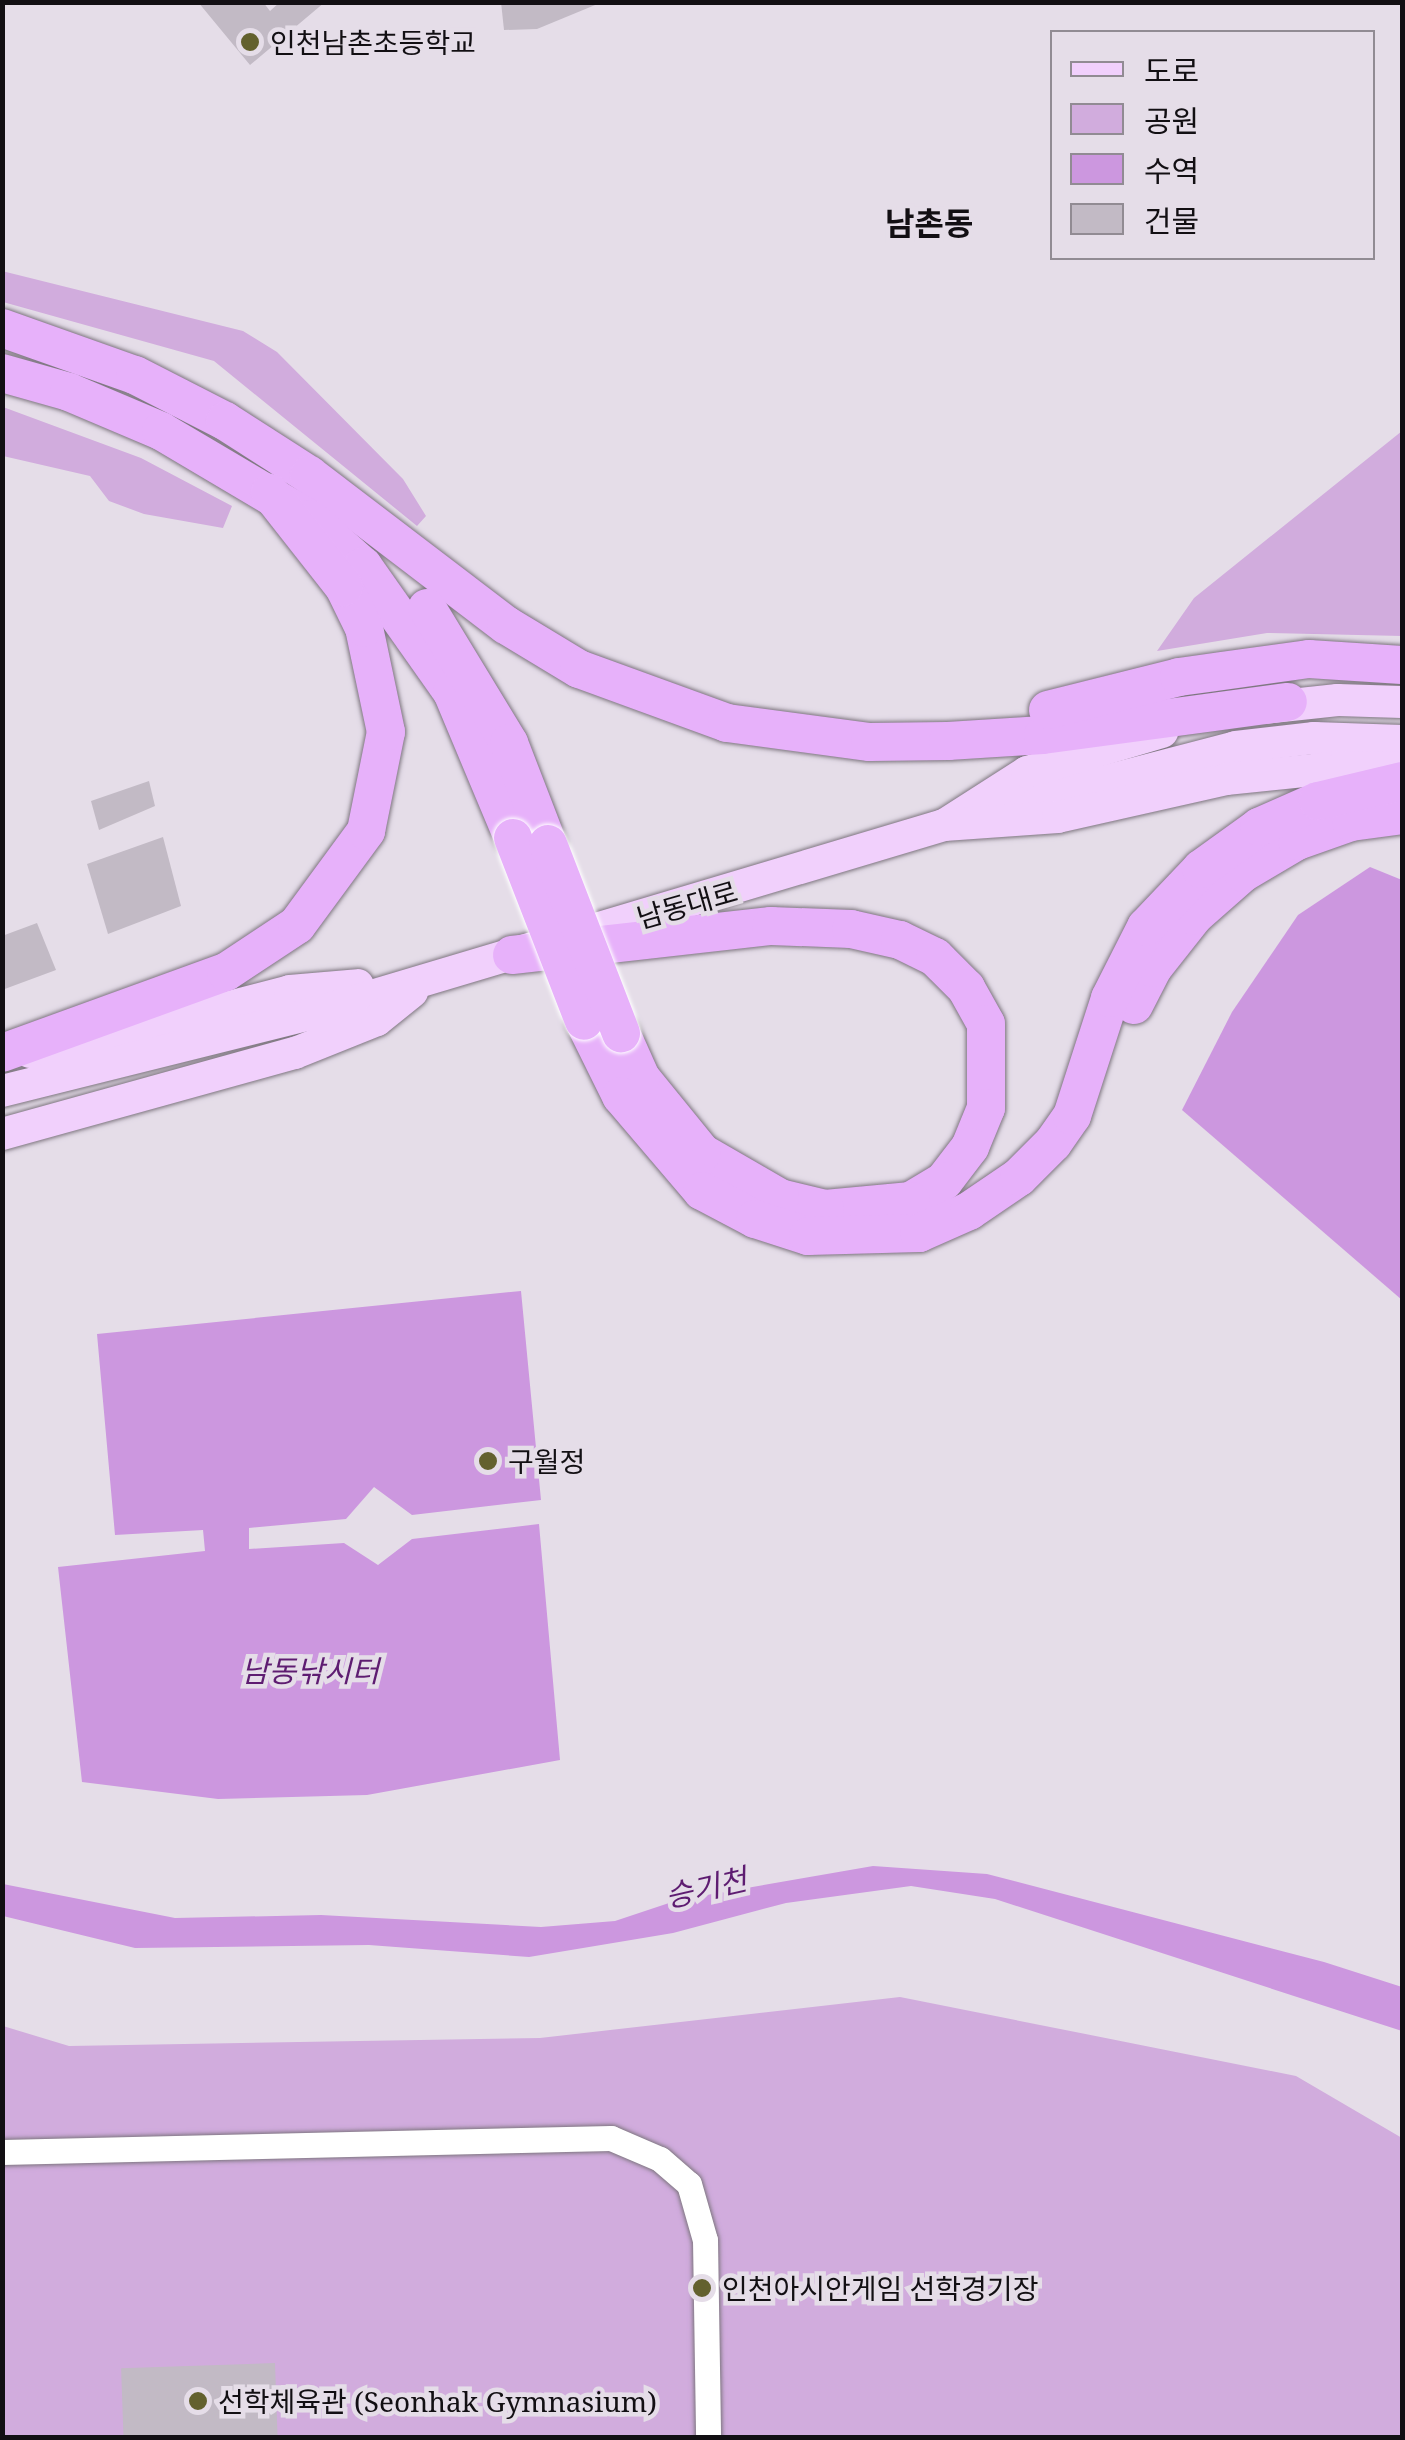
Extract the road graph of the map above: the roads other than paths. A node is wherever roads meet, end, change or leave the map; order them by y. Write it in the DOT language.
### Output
graph roads {
  1 [pos="2,328"];
  2 [pos="2,373"];
  3 [pos="309,475"];
  4 [pos="270,494"];
  5 [pos="1402,665"];
  6 [pos="1288,702"];
  7 [pos="1402,702"];
  8 [pos="782,734"];
  9 [pos="1402,740"];
  10 [pos="1402,768"];
  11 [pos="1402,781"];
  12 [pos="1402,815"];
  13 [pos="944,825"];
  14 [pos="531,841"];
  15 [pos="512,955"];
  16 [pos="428,980"];
  17 [pos="2,1054"];
  18 [pos="2,1091"];
  19 [pos="1072,1116"];
  20 [pos="2,1134"];
  21 [pos="2,2152"];
  22 [pos="708,2438"];
  1 -- 3 [label="highway"];
  2 -- 4 [label="highway"];
  3 -- 8 [label="highway"];
  3 -- 14 [label="highway"];
  4 -- 14 [label="highway"];
  4 -- 17 [label="highway"];
  5 -- 8 [label="highway"];
  6 -- 7 [label="main road, 남동대로"];
  6 -- 8 [label="highway"];
  6 -- 13 [label="main road, 남동대로"];
  9 -- 13 [label="main road"];
  10 -- 13 [label="main road, 남동대로"];
  11 -- 19 [label="highway"];
  12 -- 19 [label="highway"];
  13 -- 15 [label="main road, 남동대로"];
  14 -- 15 [label="highway, bridge"];
  14 -- 19 [label="highway, bridge"];
  15 -- 16 [label="main road, 남동대로"];
  16 -- 17 [label="main road, 남동대로"];
  16 -- 18 [label="main road, 남동대로"];
  16 -- 20 [label="main road, 남동대로"];
  21 -- 22 [label="street"];
}
